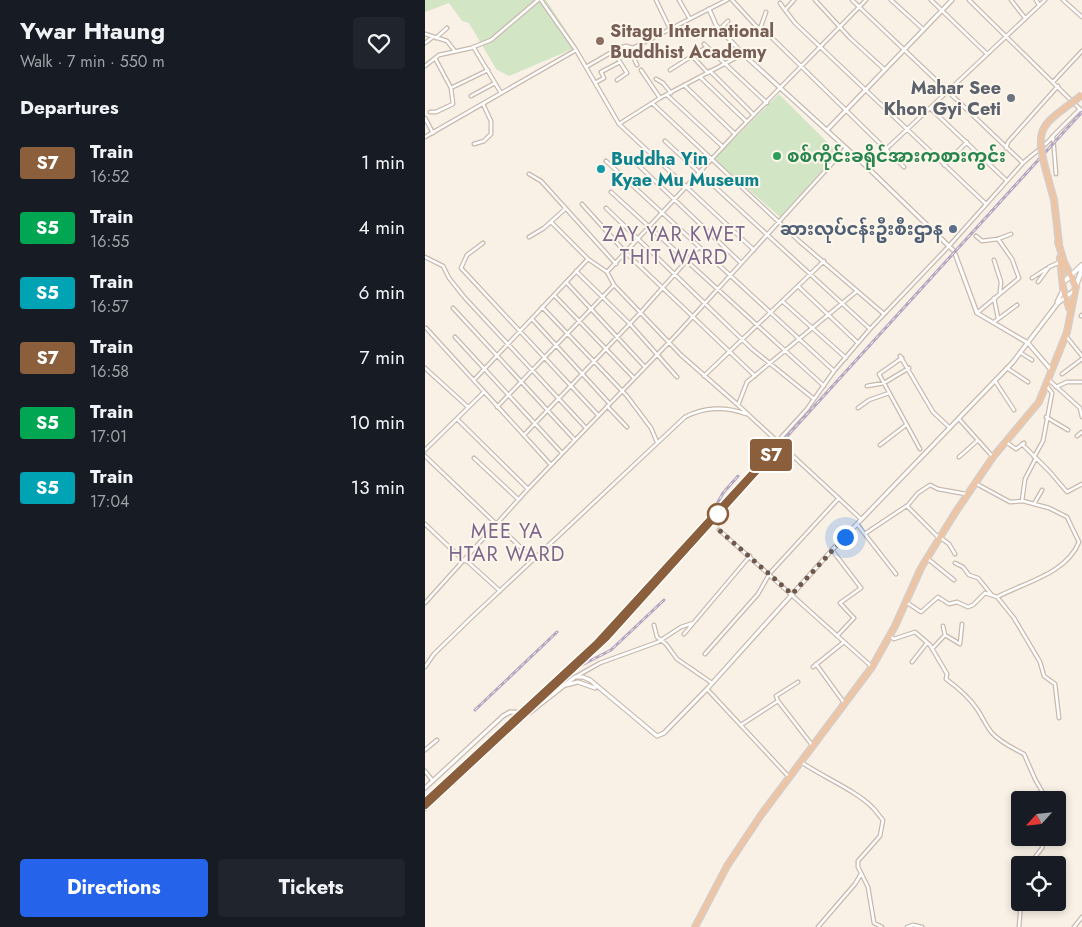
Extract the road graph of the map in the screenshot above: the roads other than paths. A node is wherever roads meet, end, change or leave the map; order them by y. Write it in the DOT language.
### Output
graph roads {
  1 [pos="540,0"];
  2 [pos="656,0"];
  3 [pos="679,0"];
  4 [pos="727,0"];
  5 [pos="732,0"];
  6 [pos="794,0"];
  7 [pos="815,0"];
  8 [pos="852,0"];
  9 [pos="866,0"];
  10 [pos="891,0"];
  11 [pos="931,0"];
  12 [pos="952,0"];
  13 [pos="969,0"];
  14 [pos="1011,0"];
  15 [pos="1036,0"];
  16 [pos="1045,0"];
  17 [pos="1063,0"];
  18 [pos="780,3"];
  19 [pos="1039,5"];
  20 [pos="859,7"];
  21 [pos="709,10"];
  22 [pos="785,10"];
  23 [pos="942,10"];
  24 [pos="766,12"];
  25 [pos="1025,18"];
  26 [pos="1082,18"];
  27 [pos="690,19"];
  28 [pos="728,21"];
  29 [pos="447,28"];
  30 [pos="840,28"];
  31 [pos="671,29"];
  32 [pos="719,29"];
  33 [pos="760,29"];
  34 [pos="923,29"];
  35 [pos="425,34"];
  36 [pos="435,37"];
  37 [pos="1006,37"];
  38 [pos="425,43"];
  39 [pos="480,45"];
  40 [pos="821,47"];
  41 [pos="471,48"];
  42 [pos="629,48"];
  43 [pos="903,49"];
  44 [pos="454,50"];
  45 [pos="577,50"];
  46 [pos="615,50"];
  47 [pos="1082,51"];
  48 [pos="743,54"];
  49 [pos="987,54"];
  50 [pos="479,55"];
  51 [pos="692,56"];
  52 [pos="435,58"];
  53 [pos="620,62"];
  54 [pos="725,64"];
  55 [pos="637,65"];
  56 [pos="425,66"];
  57 [pos="586,67"];
  58 [pos="801,68"];
  59 [pos="884,69"];
  60 [pos="489,70"];
  61 [pos="641,70"];
  62 [pos="670,70"];
  63 [pos="709,72"];
  64 [pos="699,77"];
  65 [pos="656,79"];
  66 [pos="617,80"];
  67 [pos="1053,82"];
  68 [pos="495,83"];
  69 [pos="594,84"];
  70 [pos="684,85"];
  71 [pos="1058,86"];
  72 [pos="451,88"];
  73 [pos="865,89"];
  74 [pos="780,90"];
  75 [pos="947,92"];
  76 [pos="501,93"];
  77 [pos="669,94"];
  78 [pos="471,96"];
  79 [pos="1082,96"];
  80 [pos="660,98"];
  81 [pos="652,103"];
  82 [pos="767,103"];
  83 [pos="483,104"];
  84 [pos="930,108"];
  85 [pos="846,109"];
  86 [pos="1081,110"];
  87 [pos="430,112"];
  88 [pos="754,115"];
  89 [pos="425,118"];
  90 [pos="747,122"];
  91 [pos="619,124"];
  92 [pos="907,128"];
  93 [pos="827,130"];
  94 [pos="433,133"];
  95 [pos="735,134"];
  96 [pos="1053,136"];
  97 [pos="425,138"];
  98 [pos="665,141"];
  99 [pos="967,142"];
  100 [pos="474,144"];
  101 [pos="723,147"];
  102 [pos="846,148"];
  103 [pos="1006,148"];
  104 [pos="886,149"];
  105 [pos="711,159"];
  106 [pos="605,161"];
  107 [pos="633,161"];
  108 [pos="1023,163"];
  109 [pos="944,165"];
  110 [pos="867,167"];
  111 [pos="904,167"];
  112 [pos="699,172"];
  113 [pos="529,174"];
  114 [pos="1056,174"];
  115 [pos="1007,181"];
  116 [pos="685,187"];
  117 [pos="611,192"];
  118 [pos="674,200"];
  119 [pos="582,204"];
  120 [pos="986,204"];
  121 [pos="605,208"];
  122 [pos="565,209"];
  123 [pos="662,212"];
  124 [pos="551,222"];
  125 [pos="780,222"];
  126 [pos="649,227"];
  127 [pos="1011,234"];
  128 [pos="767,236"];
  129 [pos="976,236"];
  130 [pos="529,237"];
  131 [pos="998,239"];
  132 [pos="638,240"];
  133 [pos="1058,242"];
  134 [pos="483,243"];
  135 [pos="949,246"];
  136 [pos="698,248"];
  137 [pos="754,250"];
  138 [pos="626,253"];
  139 [pos="425,257"];
  140 [pos="588,259"];
  141 [pos="994,260"];
  142 [pos="824,261"];
  143 [pos="685,262"];
  144 [pos="1061,262"];
  145 [pos="741,263"];
  146 [pos="616,264"];
  147 [pos="1082,265"];
  148 [pos="1049,267"];
  149 [pos="1082,269"];
  150 [pos="576,271"];
  151 [pos="607,272"];
  152 [pos="674,275"];
  153 [pos="810,275"];
  154 [pos="729,276"];
  155 [pos="1032,278"];
  156 [pos="1072,278"];
  157 [pos="566,282"];
  158 [pos="1038,282"];
  159 [pos="614,285"];
  160 [pos="797,286"];
  161 [pos="1063,287"];
  162 [pos="662,288"];
  163 [pos="717,290"];
  164 [pos="857,291"];
  165 [pos="1073,291"];
  166 [pos="999,294"];
  167 [pos="554,295"];
  168 [pos="603,297"];
  169 [pos="994,298"];
  170 [pos="783,301"];
  171 [pos="704,304"];
  172 [pos="843,304"];
  173 [pos="1017,305"];
  174 [pos="543,307"];
  175 [pos="453,308"];
  176 [pos="592,308"];
  177 [pos="641,312"];
  178 [pos="771,312"];
  179 [pos="1051,312"];
  180 [pos="977,313"];
  181 [pos="884,314"];
  182 [pos="829,316"];
  183 [pos="691,317"];
  184 [pos="998,318"];
  185 [pos="1070,318"];
  186 [pos="532,319"];
  187 [pos="579,321"];
  188 [pos="630,324"];
  189 [pos="993,324"];
  190 [pos="757,325"];
  191 [pos="425,328"];
  192 [pos="814,329"];
  193 [pos="870,330"];
  194 [pos="520,331"];
  195 [pos="567,334"];
  196 [pos="1065,336"];
  197 [pos="455,337"];
  198 [pos="617,337"];
  199 [pos="742,339"];
  200 [pos="800,340"];
  201 [pos="668,342"];
  202 [pos="858,343"];
  203 [pos="1029,343"];
  204 [pos="508,344"];
  205 [pos="556,346"];
  206 [pos="606,349"];
  207 [pos="728,352"];
  208 [pos="786,352"];
  209 [pos="1021,352"];
  210 [pos="655,354"];
  211 [pos="497,356"];
  212 [pos="545,357"];
  213 [pos="846,358"];
  214 [pos="1082,358"];
  215 [pos="1032,360"];
  216 [pos="593,363"];
  217 [pos="771,364"];
  218 [pos="644,366"];
  219 [pos="425,368"];
  220 [pos="486,368"];
  221 [pos="909,368"];
  222 [pos="1007,368"];
  223 [pos="533,370"];
  224 [pos="834,371"];
  225 [pos="1052,372"];
  226 [pos="1062,374"];
  227 [pos="581,375"];
  228 [pos="704,376"];
  229 [pos="755,376"];
  230 [pos="633,377"];
  231 [pos="677,377"];
  232 [pos="473,380"];
  233 [pos="995,381"];
  234 [pos="521,382"];
  235 [pos="1028,382"];
  236 [pos="1048,382"];
  237 [pos="1082,382"];
  238 [pos="884,384"];
  239 [pos="571,386"];
  240 [pos="824,386"];
  241 [pos="867,386"];
  242 [pos="1056,386"];
  243 [pos="621,390"];
  244 [pos="484,392"];
  245 [pos="889,392"];
  246 [pos="509,394"];
  247 [pos="559,398"];
  248 [pos="814,399"];
  249 [pos="608,404"];
  250 [pos="738,405"];
  251 [pos="468,407"];
  252 [pos="497,407"];
  253 [pos="858,408"];
  254 [pos="1014,410"];
  255 [pos="548,411"];
  256 [pos="747,414"];
  257 [pos="599,415"];
  258 [pos="1046,417"];
  259 [pos="1082,417"];
  260 [pos="457,419"];
  261 [pos="959,419"];
  262 [pos="535,424"];
  263 [pos="906,425"];
  264 [pos="627,427"];
  265 [pos="585,428"];
  266 [pos="951,428"];
  267 [pos="1068,430"];
  268 [pos="1082,432"];
  269 [pos="524,436"];
  270 [pos="1077,436"];
  271 [pos="575,440"];
  272 [pos="977,441"];
  273 [pos="1005,441"];
  274 [pos="657,442"];
  275 [pos="777,442"];
  276 [pos="880,445"];
  277 [pos="920,449"];
  278 [pos="425,450"];
  279 [pos="562,453"];
  280 [pos="425,456"];
  281 [pos="959,457"];
  282 [pos="993,457"];
  283 [pos="1035,457"];
  284 [pos="474,458"];
  285 [pos="551,465"];
  286 [pos="975,483"];
  287 [pos="1082,484"];
  288 [pos="528,489"];
  289 [pos="1043,490"];
  290 [pos="968,494"];
  291 [pos="839,498"];
  292 [pos="519,499"];
  293 [pos="1022,501"];
  294 [pos="1034,504"];
  295 [pos="907,506"];
  296 [pos="861,519"];
  297 [pos="497,523"];
  298 [pos="425,524"];
  299 [pos="857,524"];
  300 [pos="719,530"];
  301 [pos="866,533"];
  302 [pos="940,537"];
  303 [pos="832,550"];
  304 [pos="955,554"];
  305 [pos="750,556"];
  306 [pos="927,558"];
  307 [pos="463,560"];
  308 [pos="534,560"];
  309 [pos="955,563"];
  310 [pos="769,573"];
  311 [pos="895,574"];
  312 [pos="954,580"];
  313 [pos="501,591"];
  314 [pos="792,594"];
  315 [pos="991,594"];
  316 [pos="997,597"];
  317 [pos="905,602"];
  318 [pos="425,603"];
  319 [pos="693,623"];
  320 [pos="962,624"];
  321 [pos="653,625"];
  322 [pos="943,626"];
  323 [pos="684,634"];
  324 [pos="945,635"];
  325 [pos="837,636"];
  326 [pos="890,636"];
  327 [pos="661,640"];
  328 [pos="844,642"];
  329 [pos="927,643"];
  330 [pos="932,649"];
  331 [pos="705,654"];
  332 [pos="912,662"];
  333 [pos="816,664"];
  334 [pos="425,667"];
  335 [pos="813,667"];
  336 [pos="872,667"];
  337 [pos="575,677"];
  338 [pos="798,682"];
  339 [pos="712,683"];
  340 [pos="565,685"];
  341 [pos="707,689"];
  342 [pos="601,691"];
  343 [pos="777,701"];
  344 [pos="845,704"];
  345 [pos="529,712"];
  346 [pos="1059,718"];
  347 [pos="741,725"];
  348 [pos="437,740"];
  349 [pos="813,745"];
  350 [pos="425,750"];
  351 [pos="801,762"];
  352 [pos="425,771"];
  353 [pos="789,777"];
  354 [pos="433,780"];
  355 [pos="425,788"];
  356 [pos="1042,791"];
  357 [pos="425,809"];
  358 [pos="861,874"];
  359 [pos="1020,911"];
  360 [pos="1082,917"];
  361 [pos="695,927"];
  362 [pos="818,927"];
  363 [pos="882,927"];
  364 [pos="907,927"];
  365 [pos="923,927"];
  366 [pos="1019,927"];
  367 [pos="1074,927"];
  1 -- 39 [label="street"];
  1 -- 45 [label="street"];
  2 -- 31 [label="street"];
  3 -- 27 [label="street"];
  4 -- 21 [label="street"];
  5 -- 33 [label="street"];
  6 -- 22 [label="street"];
  7 -- 30 [label="street"];
  8 -- 20 [label="street"];
  9 -- 20 [label="street"];
  10 -- 34 [label="street"];
  11 -- 23 [label="street"];
  12 -- 23 [label="street"];
  13 -- 37 [label="street"];
  14 -- 25 [label="street"];
  15 -- 19 [label="street"];
  16 -- 19 [label="street"];
  17 -- 26 [label="street"];
  18 -- 22 [label="street"];
  19 -- 25 [label="street"];
  20 -- 30 [label="street"];
  20 -- 43 [label="street"];
  21 -- 27 [label="street"];
  21 -- 32 [label="street"];
  22 -- 40 [label="street"];
  23 -- 34 [label="street"];
  23 -- 49 [label="street"];
  24 -- 33 [label="street"];
  25 -- 37 [label="street"];
  27 -- 31 [label="street"];
  28 -- 32 [label="street"];
  29 -- 36 [label="street"];
  30 -- 40 [label="street"];
  30 -- 59 [label="street"];
  31 -- 42 [label="street"];
  32 -- 48 [label="street"];
  33 -- 58 [label="street"];
  34 -- 43 [label="street"];
  35 -- 36 [label="street"];
  36 -- 38 [label="street"];
  36 -- 44 [label="street"];
  37 -- 49 [label="street"];
  37 -- 67 [label="street"];
  39 -- 41 [label="street"];
  39 -- 50 [label="street"];
  40 -- 58 [label="street"];
  40 -- 73 [label="street"];
  41 -- 44 [label="street"];
  41 -- 50 [label="street"];
  42 -- 46 [label="street"];
  42 -- 55 [label="street"];
  43 -- 59 [label="street"];
  43 -- 75 [label="street"];
  44 -- 52 [label="street"];
  45 -- 57 [label="street"];
  45 -- 76 [label="street"];
  46 -- 53 [label="street"];
  46 -- 57 [label="street"];
  47 -- 67 [label="street"];
  48 -- 54 [label="street"];
  48 -- 74 [label="street"];
  49 -- 75 [label="street"];
  50 -- 60 [label="street"];
  51 -- 54 [label="street"];
  51 -- 62 [label="street"];
  51 -- 63 [label="street"];
  52 -- 56 [label="street"];
  52 -- 72 [label="street"];
  53 -- 66 [label="street"];
  53 -- 69 [label="street"];
  54 -- 63 [label="street"];
  54 -- 82 [label="street"];
  57 -- 69 [label="street"];
  58 -- 74 [label="street"];
  58 -- 85 [label="street"];
  59 -- 73 [label="street"];
  60 -- 68 [label="street"];
  60 -- 72 [label="street"];
  61 -- 80 [label="street"];
  63 -- 64 [label="street"];
  63 -- 88 [label="street"];
  64 -- 70 [label="street"];
  64 -- 90 [label="street"];
  65 -- 77 [label="street"];
  67 -- 71 [label="street"];
  68 -- 76 [label="street"];
  68 -- 78 [label="street"];
  69 -- 91 [label="street"];
  70 -- 77 [label="street"];
  70 -- 95 [label="street"];
  71 -- 86 [label="street"];
  71 -- 103 [label="street"];
  72 -- 87 [label="street"];
  73 -- 85 [label="street"];
  73 -- 92 [label="street"];
  74 -- 82 [label="street"];
  74 -- 93 [label="street"];
  75 -- 84 [label="street"];
  75 -- 103 [label="street"];
  76 -- 83 [label="street"];
  77 -- 80 [label="street"];
  77 -- 101 [label="street"];
  79 -- 133 [label="highway, bridge"];
  80 -- 81 [label="street"];
  81 -- 91 [label="street"];
  81 -- 105 [label="street"];
  82 -- 88 [label="street"];
  83 -- 94 [label="street"];
  83 -- 100 [label="street"];
  84 -- 92 [label="street"];
  84 -- 99 [label="street"];
  85 -- 93 [label="street"];
  85 -- 104 [label="street"];
  86 -- 96 [label="street"];
  88 -- 90 [label="street"];
  89 -- 94 [label="street"];
  90 -- 95 [label="street"];
  91 -- 116 [label="street"];
  92 -- 104 [label="street"];
  92 -- 109 [label="street"];
  93 -- 102 [label="street"];
  94 -- 97 [label="street"];
  95 -- 101 [label="street"];
  96 -- 108 [label="street"];
  96 -- 114 [label="street"];
  98 -- 112 [label="street"];
  99 -- 109 [label="street"];
  99 -- 115 [label="street"];
  101 -- 105 [label="street"];
  102 -- 110 [label="street"];
  102 -- 125 [label="street"];
  103 -- 108 [label="street"];
  104 -- 110 [label="street"];
  104 -- 111 [label="street"];
  105 -- 112 [label="street"];
  105 -- 125 [label="street"];
  106 -- 123 [label="street"];
  107 -- 118 [label="street"];
  108 -- 115 [label="street"];
  109 -- 120 [label="street"];
  110 -- 135 [label="street"];
  112 -- 116 [label="street"];
  112 -- 128 [label="street"];
  113 -- 122 [label="street"];
  115 -- 120 [label="street"];
  116 -- 118 [label="street"];
  116 -- 137 [label="street"];
  117 -- 126 [label="street"];
  118 -- 123 [label="street"];
  118 -- 145 [label="street"];
  119 -- 138 [label="street"];
  120 -- 135 [label="street"];
  121 -- 132 [label="street"];
  122 -- 124 [label="street"];
  122 -- 146 [label="street"];
  123 -- 126 [label="street"];
  123 -- 136 [label="street"];
  124 -- 130 [label="street"];
  124 -- 140 [label="street"];
  125 -- 128 [label="street"];
  125 -- 142 [label="street"];
  126 -- 132 [label="street"];
  126 -- 143 [label="street"];
  127 -- 131 [label="street"];
  128 -- 137 [label="street"];
  128 -- 153 [label="street"];
  129 -- 131 [label="street"];
  131 -- 166 [label="street"];
  132 -- 138 [label="street"];
  132 -- 152 [label="street"];
  133 -- 144 [label="highway"];
  133 -- 156 [label="highway"];
  134 -- 194 [label="street"];
  135 -- 180 [label="street"];
  135 -- 181 [label="street"];
  136 -- 143 [label="street"];
  136 -- 154 [label="street"];
  137 -- 145 [label="street"];
  138 -- 146 [label="street"];
  138 -- 162 [label="street"];
  139 -- 204 [label="street"];
  140 -- 150 [label="street"];
  140 -- 151 [label="street"];
  141 -- 166 [label="street"];
  142 -- 153 [label="street"];
  142 -- 164 [label="street"];
  143 -- 152 [label="street"];
  143 -- 163 [label="street"];
  144 -- 148 [label="street"];
  144 -- 161 [label="highway"];
  145 -- 154 [label="street"];
  146 -- 151 [label="street"];
  147 -- 156 [label="main road"];
  148 -- 155 [label="street"];
  148 -- 158 [label="street"];
  149 -- 165 [label="main road"];
  150 -- 157 [label="street"];
  150 -- 168 [label="street"];
  151 -- 159 [label="street"];
  152 -- 162 [label="street"];
  152 -- 171 [label="street"];
  153 -- 160 [label="street"];
  153 -- 172 [label="street"];
  154 -- 163 [label="street"];
  154 -- 178 [label="street"];
  156 -- 161 [label="highway"];
  156 -- 165 [label="highway"];
  157 -- 167 [label="street"];
  157 -- 176 [label="street"];
  159 -- 168 [label="street"];
  159 -- 177 [label="street"];
  160 -- 170 [label="street"];
  160 -- 182 [label="street"];
  161 -- 165 [label="highway"];
  161 -- 179 [label="street"];
  162 -- 177 [label="street"];
  162 -- 183 [label="street"];
  163 -- 171 [label="street"];
  163 -- 190 [label="street"];
  164 -- 172 [label="street"];
  164 -- 181 [label="street"];
  165 -- 179 [label="street"];
  165 -- 185 [label="highway"];
  165 -- 185 [label="highway"];
  166 -- 169 [label="street"];
  167 -- 174 [label="street"];
  167 -- 187 [label="street"];
  168 -- 176 [label="street"];
  168 -- 188 [label="street"];
  169 -- 180 [label="street"];
  169 -- 184 [label="street"];
  170 -- 178 [label="street"];
  170 -- 192 [label="street"];
  171 -- 183 [label="street"];
  171 -- 199 [label="street"];
  172 -- 182 [label="street"];
  172 -- 193 [label="street"];
  173 -- 184 [label="street"];
  174 -- 186 [label="street"];
  174 -- 195 [label="street"];
  175 -- 211 [label="street"];
  176 -- 187 [label="street"];
  176 -- 198 [label="street"];
  177 -- 188 [label="street"];
  177 -- 201 [label="street"];
  178 -- 190 [label="street"];
  178 -- 200 [label="street"];
  179 -- 203 [label="street"];
  180 -- 189 [label="street"];
  181 -- 193 [label="street"];
  182 -- 192 [label="street"];
  182 -- 202 [label="street"];
  183 -- 201 [label="street"];
  183 -- 207 [label="street"];
  184 -- 189 [label="street"];
  185 -- 196 [label="highway"];
  186 -- 194 [label="street"];
  186 -- 205 [label="street"];
  187 -- 195 [label="street"];
  187 -- 206 [label="street"];
  188 -- 198 [label="street"];
  188 -- 210 [label="street"];
  189 -- 203 [label="street"];
  190 -- 199 [label="street"];
  190 -- 208 [label="street"];
  191 -- 232 [label="street"];
  192 -- 200 [label="street"];
  192 -- 213 [label="street"];
  193 -- 202 [label="street"];
  194 -- 204 [label="street"];
  194 -- 212 [label="street"];
  195 -- 205 [label="street"];
  195 -- 216 [label="street"];
  196 -- 214 [label="street"];
  196 -- 225 [label="highway"];
  197 -- 220 [label="street"];
  198 -- 206 [label="street"];
  198 -- 218 [label="street"];
  199 -- 207 [label="street"];
  199 -- 217 [label="street"];
  200 -- 208 [label="street"];
  200 -- 224 [label="street"];
  201 -- 210 [label="street"];
  201 -- 228 [label="street"];
  202 -- 213 [label="street"];
  203 -- 209 [label="street"];
  203 -- 225 [label="street"];
  204 -- 211 [label="street"];
  204 -- 223 [label="street"];
  205 -- 212 [label="street"];
  205 -- 227 [label="street"];
  206 -- 216 [label="street"];
  206 -- 230 [label="street"];
  207 -- 228 [label="street"];
  207 -- 229 [label="street"];
  208 -- 217 [label="street"];
  208 -- 240 [label="street"];
  209 -- 215 [label="street"];
  209 -- 222 [label="street"];
  210 -- 218 [label="street"];
  210 -- 231 [label="street"];
  211 -- 220 [label="street"];
  211 -- 234 [label="street"];
  212 -- 223 [label="street"];
  212 -- 239 [label="street"];
  213 -- 224 [label="street"];
  214 -- 226 [label="street"];
  216 -- 227 [label="street"];
  216 -- 243 [label="street"];
  217 -- 229 [label="street"];
  217 -- 248 [label="street"];
  218 -- 230 [label="street"];
  219 -- 251 [label="street"];
  220 -- 232 [label="street"];
  220 -- 246 [label="street"];
  221 -- 238 [label="street"];
  221 -- 238 [label="street"];
  221 -- 266 [label="street"];
  222 -- 233 [label="street"];
  222 -- 235 [label="street"];
  223 -- 234 [label="street"];
  223 -- 247 [label="street"];
  224 -- 240 [label="street"];
  225 -- 236 [label="highway"];
  227 -- 239 [label="street"];
  227 -- 249 [label="street"];
  228 -- 250 [label="street"];
  229 -- 250 [label="street"];
  230 -- 243 [label="street"];
  232 -- 244 [label="street"];
  233 -- 254 [label="street"];
  233 -- 261 [label="street"];
  234 -- 246 [label="street"];
  234 -- 255 [label="street"];
  236 -- 242 [label="street"];
  236 -- 258 [label="street"];
  236 -- 273 [label="highway"];
  237 -- 242 [label="street"];
  238 -- 241 [label="street"];
  238 -- 245 [label="street"];
  239 -- 247 [label="street"];
  239 -- 257 [label="street"];
  240 -- 248 [label="street"];
  242 -- 259 [label="street"];
  243 -- 249 [label="street"];
  243 -- 274 [label="street"];
  244 -- 251 [label="street"];
  244 -- 252 [label="street"];
  245 -- 253 [label="street"];
  245 -- 263 [label="street"];
  246 -- 252 [label="street"];
  246 -- 262 [label="street"];
  247 -- 255 [label="street"];
  247 -- 265 [label="street"];
  248 -- 275 [label="street"];
  249 -- 257 [label="street"];
  249 -- 264 [label="street"];
  250 -- 256 [label="street"];
  251 -- 260 [label="street"];
  252 -- 269 [label="street"];
  255 -- 262 [label="street"];
  255 -- 271 [label="street"];
  256 -- 274 [label="street"];
  256 -- 275 [label="street"];
  257 -- 265 [label="street"];
  258 -- 267 [label="street"];
  258 -- 283 [label="street"];
  260 -- 278 [label="street"];
  260 -- 288 [label="street"];
  261 -- 266 [label="street"];
  261 -- 272 [label="street"];
  262 -- 269 [label="street"];
  262 -- 279 [label="street"];
  263 -- 276 [label="street"];
  263 -- 277 [label="street"];
  265 -- 271 [label="street"];
  266 -- 296 [label="street"];
  268 -- 270 [label="street"];
  269 -- 285 [label="street"];
  271 -- 279 [label="street"];
  272 -- 281 [label="street"];
  272 -- 282 [label="street"];
  273 -- 282 [label="highway"];
  273 -- 283 [label="street"];
  274 -- 308 [label="street"];
  275 -- 291 [label="street"];
  279 -- 285 [label="street"];
  280 -- 297 [label="street"];
  282 -- 286 [label="highway"];
  283 -- 287 [label="street"];
  283 -- 293 [label="street"];
  284 -- 292 [label="street"];
  285 -- 288 [label="street"];
  286 -- 290 [label="highway"];
  286 -- 293 [label="street"];
  288 -- 292 [label="street"];
  289 -- 294 [label="street"];
  290 -- 295 [label="street"];
  290 -- 302 [label="highway"];
  291 -- 296 [label="street"];
  291 -- 310 [label="street"];
  292 -- 297 [label="street"];
  293 -- 294 [label="street"];
  294 -- 316 [label="street"];
  295 -- 301 [label="street"];
  295 -- 302 [label="street"];
  296 -- 299 [label="street"];
  297 -- 307 [label="street"];
  297 -- 308 [label="street"];
  298 -- 307 [label="street"];
  299 -- 301 [label="street"];
  299 -- 303 [label="street"];
  300 -- 305 [label="street"];
  301 -- 311 [label="street"];
  302 -- 304 [label="street"];
  302 -- 306 [label="highway"];
  303 -- 314 [label="street"];
  303 -- 325 [label="street"];
  305 -- 310 [label="street"];
  305 -- 319 [label="street"];
  306 -- 312 [label="street"];
  306 -- 317 [label="highway"];
  307 -- 313 [label="street"];
  307 -- 318 [label="street"];
  308 -- 313 [label="street"];
  309 -- 315 [label="street"];
  310 -- 314 [label="street"];
  310 -- 331 [label="street"];
  313 -- 334 [label="street"];
  314 -- 325 [label="street"];
  314 -- 339 [label="street"];
  315 -- 316 [label="street"];
  315 -- 317 [label="street"];
  316 -- 346 [label="street"];
  317 -- 326 [label="highway"];
  319 -- 323 [label="street"];
  319 -- 327 [label="street"];
  320 -- 324 [label="street"];
  321 -- 327 [label="street"];
  322 -- 324 [label="street"];
  324 -- 330 [label="street"];
  325 -- 328 [label="street"];
  326 -- 329 [label="street"];
  326 -- 336 [label="highway"];
  327 -- 337 [label="street"];
  327 -- 339 [label="street"];
  328 -- 333 [label="street"];
  328 -- 336 [label="street"];
  329 -- 330 [label="street"];
  329 -- 332 [label="street"];
  330 -- 356 [label="street"];
  333 -- 335 [label="street"];
  333 -- 344 [label="street"];
  336 -- 344 [label="highway"];
  337 -- 340 [label="street"];
  337 -- 342 [label="street"];
  338 -- 343 [label="street"];
  339 -- 341 [label="street"];
  340 -- 342 [label="street"];
  340 -- 345 [label="street"];
  341 -- 342 [label="street"];
  341 -- 347 [label="street"];
  343 -- 347 [label="street"];
  343 -- 349 [label="street"];
  344 -- 349 [label="highway"];
  345 -- 354 [label="street"];
  345 -- 357 [label="street"];
  347 -- 353 [label="street"];
  348 -- 350 [label="street"];
  349 -- 351 [label="highway"];
  351 -- 353 [label="highway"];
  351 -- 358 [label="street"];
  352 -- 354 [label="street"];
  353 -- 361 [label="highway"];
  354 -- 355 [label="street"];
  358 -- 362 [label="street"];
  358 -- 363 [label="street"];
  359 -- 366 [label="street"];
  360 -- 367 [label="street"];
  364 -- 365 [label="street"];
}
